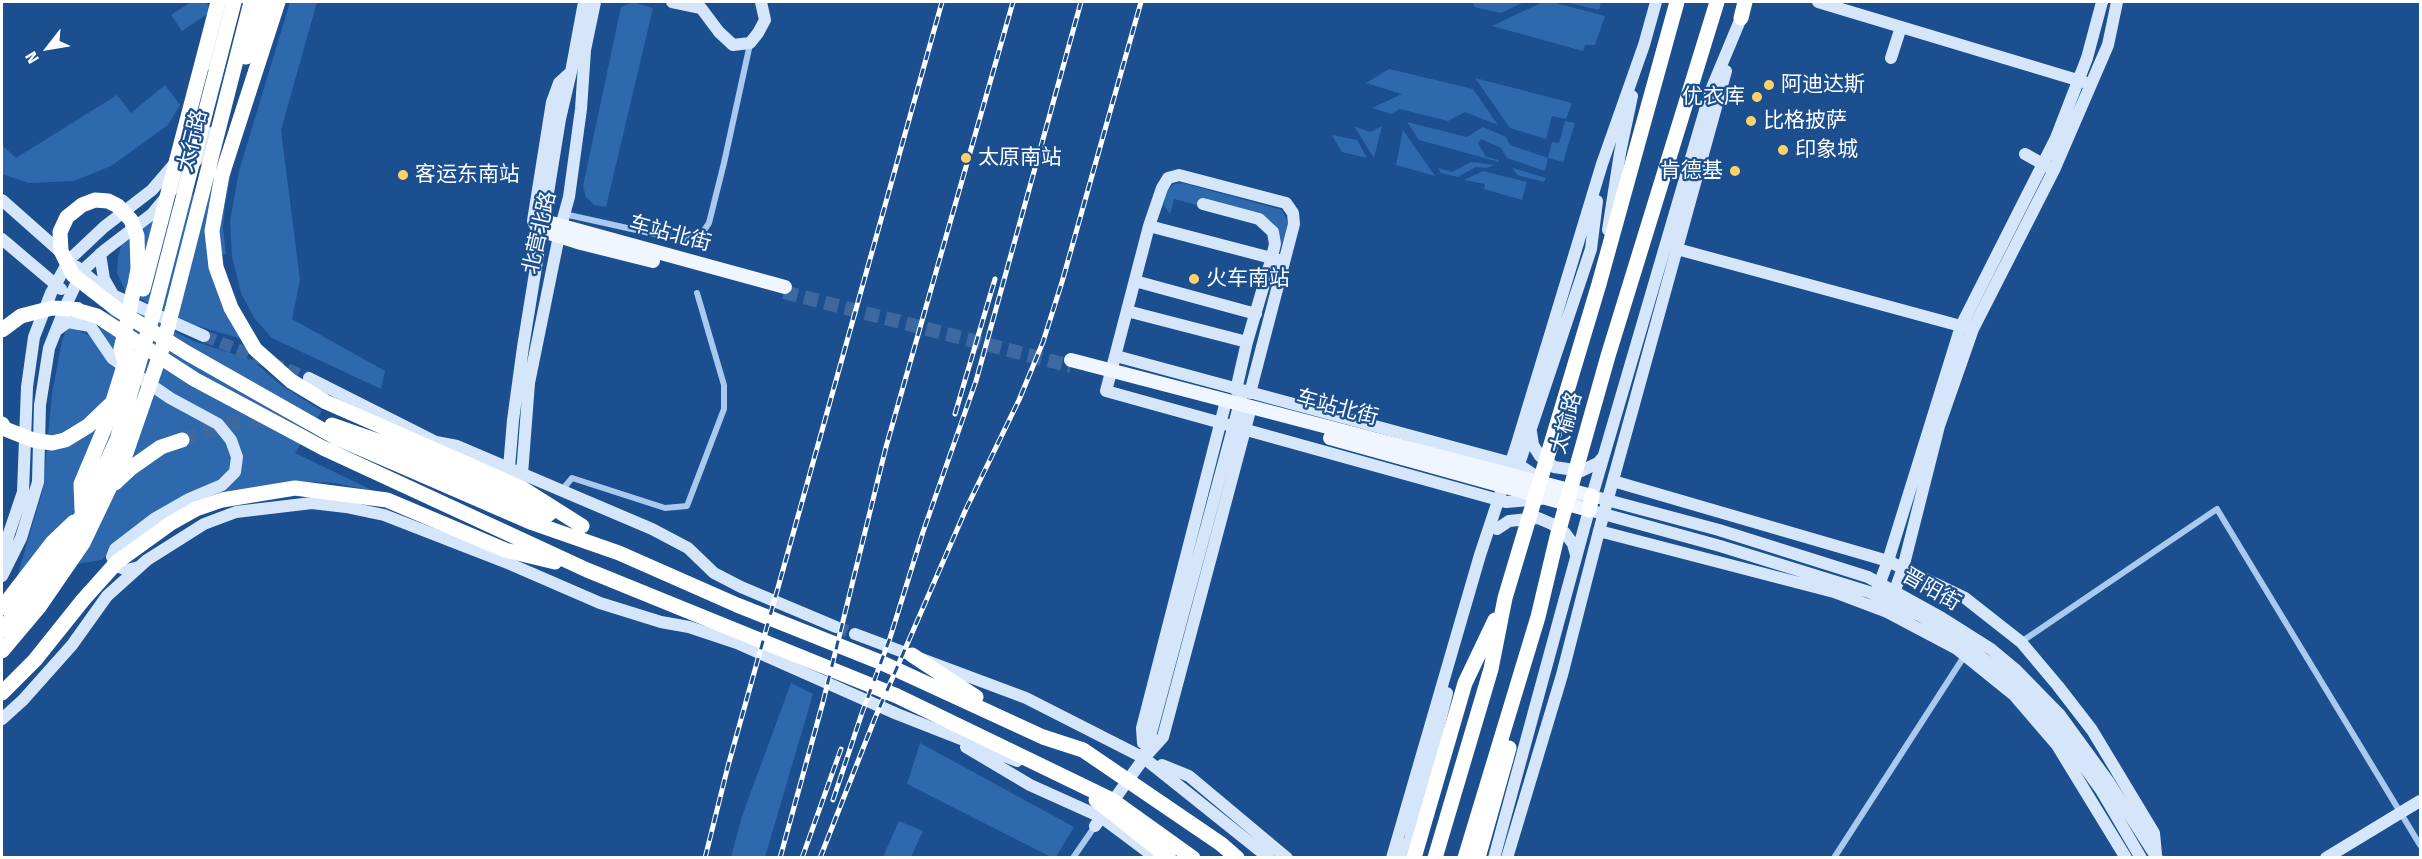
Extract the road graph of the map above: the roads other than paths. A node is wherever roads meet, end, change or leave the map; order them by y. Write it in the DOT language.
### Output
graph roads {
  1 [pos="218,2"];
  2 [pos="226,2"];
  3 [pos="234,2"];
  4 [pos="251,2"];
  5 [pos="258,2"];
  6 [pos="264,2"];
  7 [pos="278,2"];
  8 [pos="584,2"];
  9 [pos="595,2"];
  10 [pos="672,2"];
  11 [pos="761,2"];
  12 [pos="1656,2"];
  13 [pos="1677,2"];
  14 [pos="1745,2"];
  15 [pos="1818,2"];
  16 [pos="2102,2"];
  17 [pos="2117,2"];
  18 [pos="1716,5"];
  19 [pos="1741,18"];
  20 [pos="1901,27"];
  21 [pos="750,43"];
  22 [pos="1644,45"];
  23 [pos="1891,58"];
  24 [pos="571,72"];
  25 [pos="2085,82"];
  26 [pos="214,144"];
  27 [pos="2025,154"];
  28 [pos="1602,164"];
  29 [pos="2048,167"];
  30 [pos="548,194"];
  31 [pos="569,197"];
  32 [pos="2,200"];
  33 [pos="1203,204"];
  34 [pos="561,225"];
  35 [pos="543,226"];
  36 [pos="1149,226"];
  37 [pos="2,239"];
  38 [pos="1677,249"];
  39 [pos="100,254"];
  40 [pos="1272,257"];
  41 [pos="69,260"];
  42 [pos="1285,262"];
  43 [pos="82,271"];
  44 [pos="1135,281"];
  45 [pos="56,284"];
  46 [pos="1599,284"];
  47 [pos="785,290"];
  48 [pos="697,293"];
  49 [pos="114,296"];
  50 [pos="70,297"];
  51 [pos="1127,311"];
  52 [pos="1256,314"];
  53 [pos="90,326"];
  54 [pos="1967,327"];
  55 [pos="2,330"];
  56 [pos="56,331"];
  57 [pos="204,336"];
  58 [pos="1247,342"];
  59 [pos="1117,352"];
  60 [pos="125,363"];
  61 [pos="1071,363"];
  62 [pos="309,378"];
  63 [pos="1241,398"];
  64 [pos="113,401"];
  65 [pos="2,424"];
  66 [pos="332,425"];
  67 [pos="1234,427"];
  68 [pos="1531,430"];
  69 [pos="182,440"];
  70 [pos="1603,456"];
  71 [pos="509,468"];
  72 [pos="522,474"];
  73 [pos="1515,476"];
  74 [pos="1612,482"];
  75 [pos="562,491"];
  76 [pos="1549,492"];
  77 [pos="1506,502"];
  78 [pos="1590,503"];
  79 [pos="82,516"];
  80 [pos="582,526"];
  81 [pos="1497,529"];
  82 [pos="1599,531"];
  83 [pos="619,553"];
  84 [pos="2,554"];
  85 [pos="1576,555"];
  86 [pos="1888,561"];
  87 [pos="140,566"];
  88 [pos="1903,568"];
  89 [pos="587,570"];
  90 [pos="2,576"];
  91 [pos="1505,598"];
  92 [pos="1871,605"];
  93 [pos="2,608"];
  94 [pos="1887,612"];
  95 [pos="1538,617"];
  96 [pos="836,627"];
  97 [pos="2,630"];
  98 [pos="855,634"];
  99 [pos="2021,642"];
  100 [pos="2,651"];
  101 [pos="912,655"];
  102 [pos="1965,655"];
  103 [pos="2011,672"];
  104 [pos="2,693"];
  105 [pos="2,719"];
  106 [pos="931,727"];
  107 [pos="1043,737"];
  108 [pos="1144,758"];
  109 [pos="1075,784"];
  110 [pos="2421,801"];
  111 [pos="2400,813"];
  112 [pos="1098,822"];
  113 [pos="2421,845"];
  114 [pos="2157,857"];
  115 [pos="1073,858"];
  116 [pos="1156,858"];
  117 [pos="1169,858"];
  118 [pos="1193,858"];
  119 [pos="1221,858"];
  120 [pos="1237,858"];
  121 [pos="1269,858"];
  122 [pos="1287,858"];
  123 [pos="1392,858"];
  124 [pos="1401,858"];
  125 [pos="1414,858"];
  126 [pos="1435,858"];
  127 [pos="1465,858"];
  128 [pos="1478,858"];
  129 [pos="1494,858"];
  130 [pos="1507,858"];
  131 [pos="1834,858"];
  132 [pos="2126,858"];
  133 [pos="2141,858"];
  134 [pos="2326,858"];
  1 -- 60 [label="highway"];
  2 -- 41 [label="main road"];
  3 -- 79 [label="highway, 太行路"];
  4 -- 26 [label="highway, 太行路"];
  5 -- 39 [label="main road"];
  6 -- 26 [label="highway"];
  7 -- 80 [label="highway"];
  8 -- 24 [label="main road, 北营北路"];
  9 -- 31 [label="main road, 北营北路"];
  10 -- 21 [label="main road"];
  11 -- 21 [label="main road"];
  12 -- 22 [label="main road"];
  13 -- 46 [label="highway, 太榆路"];
  14 -- 19 [label="highway"];
  15 -- 20 [label="main road"];
  16 -- 25 [label="main road"];
  17 -- 25 [label="main road"];
  18 -- 95 [label="highway, 太榆路"];
  19 -- 38 [label="main road"];
  19 -- 70 [label="main road"];
  20 -- 23 [label="main road"];
  20 -- 25 [label="main road"];
  21 -- 34 [label="street"];
  22 -- 28 [label="main road"];
  22 -- 46 [label="main road"];
  24 -- 30 [label="main road, 北营北路"];
  24 -- 35 [label="main road"];
  25 -- 29 [label="main road"];
  26 -- 100 [label="highway, 太行路"];
  27 -- 29 [label="main road"];
  28 -- 68 [label="main road"];
  28 -- 123 [label="main road"];
  29 -- 54 [label="main road"];
  30 -- 31 [label="main road"];
  30 -- 35 [label="main road, 北营北路"];
  31 -- 34 [label="main road, 北营北路"];
  32 -- 41 [label="main road"];
  33 -- 40 [label="main road"];
  34 -- 35 [label="main road, 车站北街"];
  34 -- 47 [label="main road, 车站北街"];
  34 -- 72 [label="main road, 北营北路"];
  35 -- 71 [label="main road, 北营北路"];
  36 -- 40 [label="main road"];
  36 -- 42 [label="main road"];
  36 -- 44 [label="main road"];
  37 -- 45 [label="main road"];
  38 -- 54 [label="main road"];
  38 -- 74 [label="main road"];
  39 -- 43 [label="main road"];
  39 -- 49 [label="main road"];
  40 -- 42 [label="main road"];
  40 -- 52 [label="main road"];
  41 -- 43 [label="main road"];
  41 -- 45 [label="main road"];
  42 -- 63 [label="main road"];
  43 -- 49 [label="main road"];
  43 -- 50 [label="main road"];
  44 -- 51 [label="main road"];
  44 -- 52 [label="main road"];
  45 -- 50 [label="main road"];
  45 -- 84 [label="main road"];
  46 -- 91 [label="highway, 太榆路"];
  48 -- 75 [label="street"];
  49 -- 57 [label="main road"];
  50 -- 53 [label="main road"];
  50 -- 56 [label="main road"];
  51 -- 58 [label="main road"];
  51 -- 59 [label="main road"];
  52 -- 58 [label="main road"];
  53 -- 56 [label="main road"];
  53 -- 87 [label="main road"];
  54 -- 86 [label="main road"];
  54 -- 88 [label="main road"];
  55 -- 89 [label="highway"];
  56 -- 90 [label="main road"];
  58 -- 63 [label="main road"];
  59 -- 63 [label="main road"];
  59 -- 67 [label="main road"];
  60 -- 64 [label="highway"];
  60 -- 83 [label="highway"];
  61 -- 63 [label="main road, 车站北街"];
  62 -- 71 [label="main road"];
  63 -- 67 [label="main road"];
  63 -- 73 [label="main road"];
  63 -- 73 [label="main road, 车站北街"];
  63 -- 108 [label="main road"];
  63 -- 108 [label="main road"];
  64 -- 65 [label="highway"];
  64 -- 79 [label="highway"];
  66 -- 80 [label="highway"];
  67 -- 77 [label="main road"];
  67 -- 108 [label="main road"];
  68 -- 70 [label="main road"];
  68 -- 73 [label="main road"];
  69 -- 93 [label="highway"];
  70 -- 78 [label="main road"];
  71 -- 72 [label="main road"];
  72 -- 75 [label="main road"];
  73 -- 76 [label="main road, 车站北街"];
  73 -- 76 [label="main road"];
  73 -- 77 [label="main road"];
  74 -- 82 [label="main road"];
  74 -- 86 [label="main road"];
  75 -- 96 [label="main road"];
  76 -- 77 [label="main road"];
  76 -- 78 [label="main road, 车站北街"];
  77 -- 81 [label="main road"];
  78 -- 85 [label="main road"];
  78 -- 103 [label="main road, 晋阳街"];
  79 -- 97 [label="highway, 太行路"];
  80 -- 83 [label="highway"];
  81 -- 85 [label="main road"];
  81 -- 124 [label="main road"];
  82 -- 92 [label="main road"];
  82 -- 130 [label="main road"];
  83 -- 107 [label="highway"];
  85 -- 129 [label="main road"];
  86 -- 88 [label="main road"];
  86 -- 92 [label="main road"];
  87 -- 105 [label="main road"];
  87 -- 106 [label="main road"];
  88 -- 94 [label="main road"];
  88 -- 99 [label="main road"];
  89 -- 104 [label="highway"];
  89 -- 109 [label="highway"];
  91 -- 125 [label="highway"];
  91 -- 126 [label="highway, 太榆路"];
  92 -- 94 [label="main road"];
  94 -- 102 [label="main road"];
  95 -- 127 [label="highway, 太榆路"];
  95 -- 128 [label="highway"];
  98 -- 101 [label="main road"];
  99 -- 111 [label="street"];
  99 -- 114 [label="main road"];
  101 -- 107 [label="highway"];
  101 -- 108 [label="main road"];
  102 -- 131 [label="street"];
  102 -- 132 [label="main road"];
  103 -- 114 [label="main road, 晋阳街"];
  103 -- 133 [label="main road, 晋阳街"];
  106 -- 109 [label="main road"];
  106 -- 112 [label="main road"];
  107 -- 119 [label="highway"];
  107 -- 120 [label="highway"];
  108 -- 112 [label="main road"];
  108 -- 121 [label="main road"];
  108 -- 122 [label="main road"];
  109 -- 117 [label="highway"];
  109 -- 118 [label="highway"];
  110 -- 111 [label="main road"];
  111 -- 113 [label="street"];
  111 -- 134 [label="main road"];
  112 -- 115 [label="street"];
  112 -- 116 [label="main road"];
}
